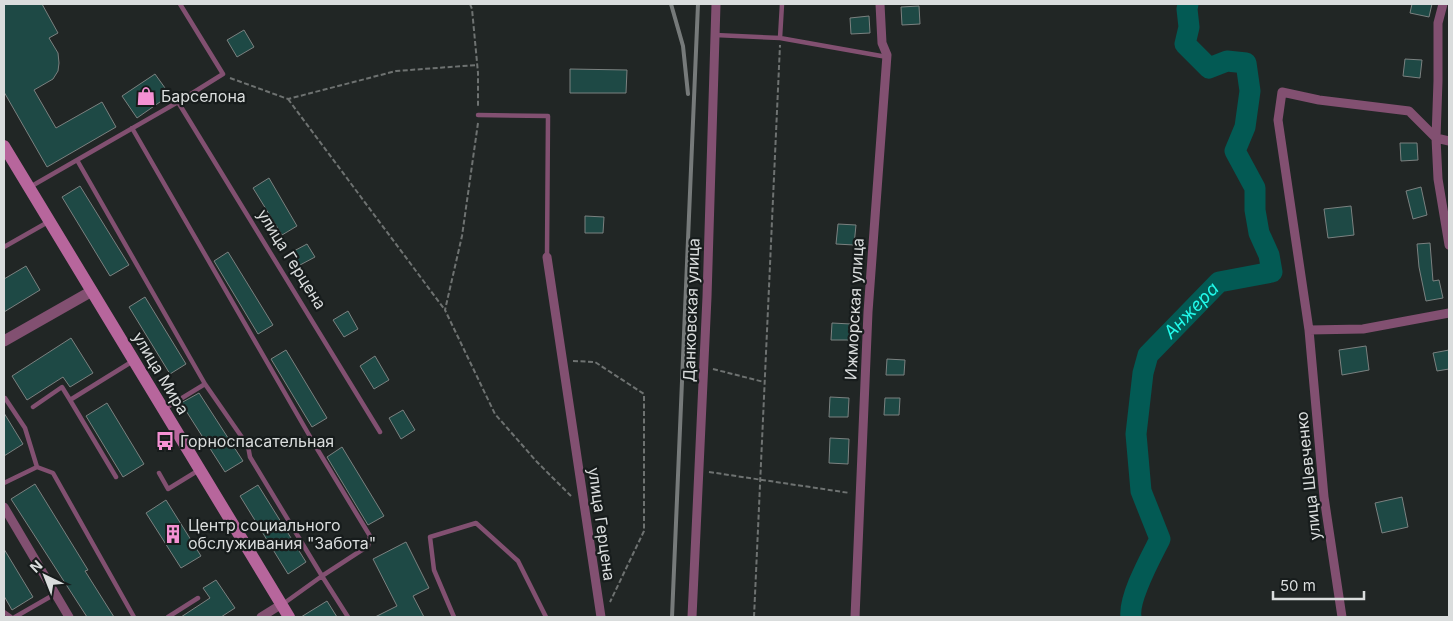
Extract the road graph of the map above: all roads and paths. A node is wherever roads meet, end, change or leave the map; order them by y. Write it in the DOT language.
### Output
graph roads {
  1 [pos="180,4"];
  2 [pos="470,4"];
  3 [pos="716,4"];
  4 [pos="782,4"];
  5 [pos="880,4"];
  6 [pos="1443,4"];
  7 [pos="715,35"];
  8 [pos="780,38"];
  9 [pos="888,57"];
  10 [pos="478,65"];
  11 [pos="222,74"];
  12 [pos="288,99"];
  13 [pos="178,102"];
  14 [pos="478,115"];
  15 [pos="132,128"];
  16 [pos="1436,138"];
  17 [pos="1449,141"];
  18 [pos="4,146"];
  19 [pos="77,160"];
  20 [pos="29,188"];
  21 [pos="49,221"];
  22 [pos="1449,245"];
  23 [pos="4,247"];
  24 [pos="547,257"];
  25 [pos="92,291"];
  26 [pos="445,310"];
  27 [pos="1449,313"];
  28 [pos="1309,330"];
  29 [pos="4,342"];
  30 [pos="134,360"];
  31 [pos="562,360"];
  32 [pos="704,366"];
  33 [pos="765,382"];
  34 [pos="205,384"];
  35 [pos="5,398"];
  36 [pos="70,400"];
  37 [pos="33,407"];
  38 [pos="163,409"];
  39 [pos="380,432"];
  40 [pos="37,468"];
  41 [pos="200,470"];
  42 [pos="699,470"];
  43 [pos="159,473"];
  44 [pos="116,477"];
  45 [pos="760,479"];
  46 [pos="4,483"];
  47 [pos="860,494"];
  48 [pos="4,507"];
  49 [pos="585,509"];
  50 [pos="322,576"];
  51 [pos="55,594"];
  52 [pos="198,598"];
  53 [pos="282,604"];
  54 [pos="607,609"];
  55 [pos="4,612"];
  56 [pos="11,617"];
  57 [pos="16,617"];
  58 [pos="69,617"];
  59 [pos="134,617"];
  60 [pos="168,617"];
  61 [pos="261,617"];
  62 [pos="289,617"];
  63 [pos="348,617"];
  64 [pos="454,617"];
  65 [pos="546,617"];
  66 [pos="601,617"];
  67 [pos="692,617"];
  68 [pos="754,617"];
  69 [pos="855,617"];
  70 [pos="1342,617"];
  1 -- 11 [label="lane"];
  2 -- 10 [label="path"];
  3 -- 7 [label="street, Данковская улица"];
  4 -- 8 [label="lane"];
  5 -- 9 [label="street, Ижморская улица"];
  6 -- 16 [label="street"];
  7 -- 8 [label="lane"];
  7 -- 32 [label="street, Данковская улица"];
  8 -- 9 [label="lane"];
  8 -- 33 [label="path"];
  9 -- 47 [label="street, Ижморская улица"];
  10 -- 12 [label="path"];
  10 -- 14 [label="path"];
  11 -- 12 [label="path"];
  11 -- 13 [label="lane"];
  12 -- 26 [label="path"];
  13 -- 15 [label="lane"];
  13 -- 39 [label="lane, улица Герцена"];
  14 -- 24 [label="lane"];
  14 -- 26 [label="path"];
  15 -- 19 [label="lane"];
  15 -- 50 [label="lane"];
  16 -- 17 [label="street"];
  16 -- 22 [label="street"];
  16 -- 28 [label="street, улица Шевченко"];
  18 -- 20 [label="main road, улица Мира"];
  19 -- 20 [label="lane"];
  19 -- 34 [label="lane"];
  20 -- 21 [label="main road, улица Мира"];
  21 -- 23 [label="lane"];
  21 -- 25 [label="main road, улица Мира"];
  24 -- 31 [label="street, улица Герцена"];
  25 -- 29 [label="street"];
  25 -- 30 [label="main road, улица Мира"];
  26 -- 49 [label="path"];
  27 -- 28 [label="street"];
  28 -- 70 [label="street, улица Шевченко"];
  30 -- 36 [label="lane"];
  30 -- 38 [label="main road, улица Мира"];
  31 -- 49 [label="street, улица Герцена"];
  31 -- 54 [label="path"];
  32 -- 33 [label="path"];
  32 -- 42 [label="street, Данковская улица"];
  33 -- 45 [label="path"];
  34 -- 38 [label="lane"];
  34 -- 50 [label="lane"];
  35 -- 40 [label="lane"];
  36 -- 37 [label="lane"];
  36 -- 44 [label="lane"];
  38 -- 41 [label="main road, улица Мира"];
  40 -- 46 [label="lane"];
  40 -- 59 [label="lane"];
  41 -- 43 [label="lane"];
  41 -- 53 [label="main road, улица Мира"];
  42 -- 45 [label="path"];
  42 -- 67 [label="street, Данковская улица"];
  45 -- 47 [label="path"];
  45 -- 68 [label="path"];
  47 -- 69 [label="street, Ижморская улица"];
  48 -- 51 [label="street"];
  49 -- 66 [label="street, улица Герцена"];
  50 -- 53 [label="lane"];
  50 -- 63 [label="lane"];
  51 -- 57 [label="lane"];
  51 -- 58 [label="street"];
  52 -- 60 [label="lane"];
  53 -- 61 [label="street"];
  53 -- 62 [label="main road, улица Мира"];
  55 -- 56 [label="lane"];
  64 -- 65 [label="lane"];
}
